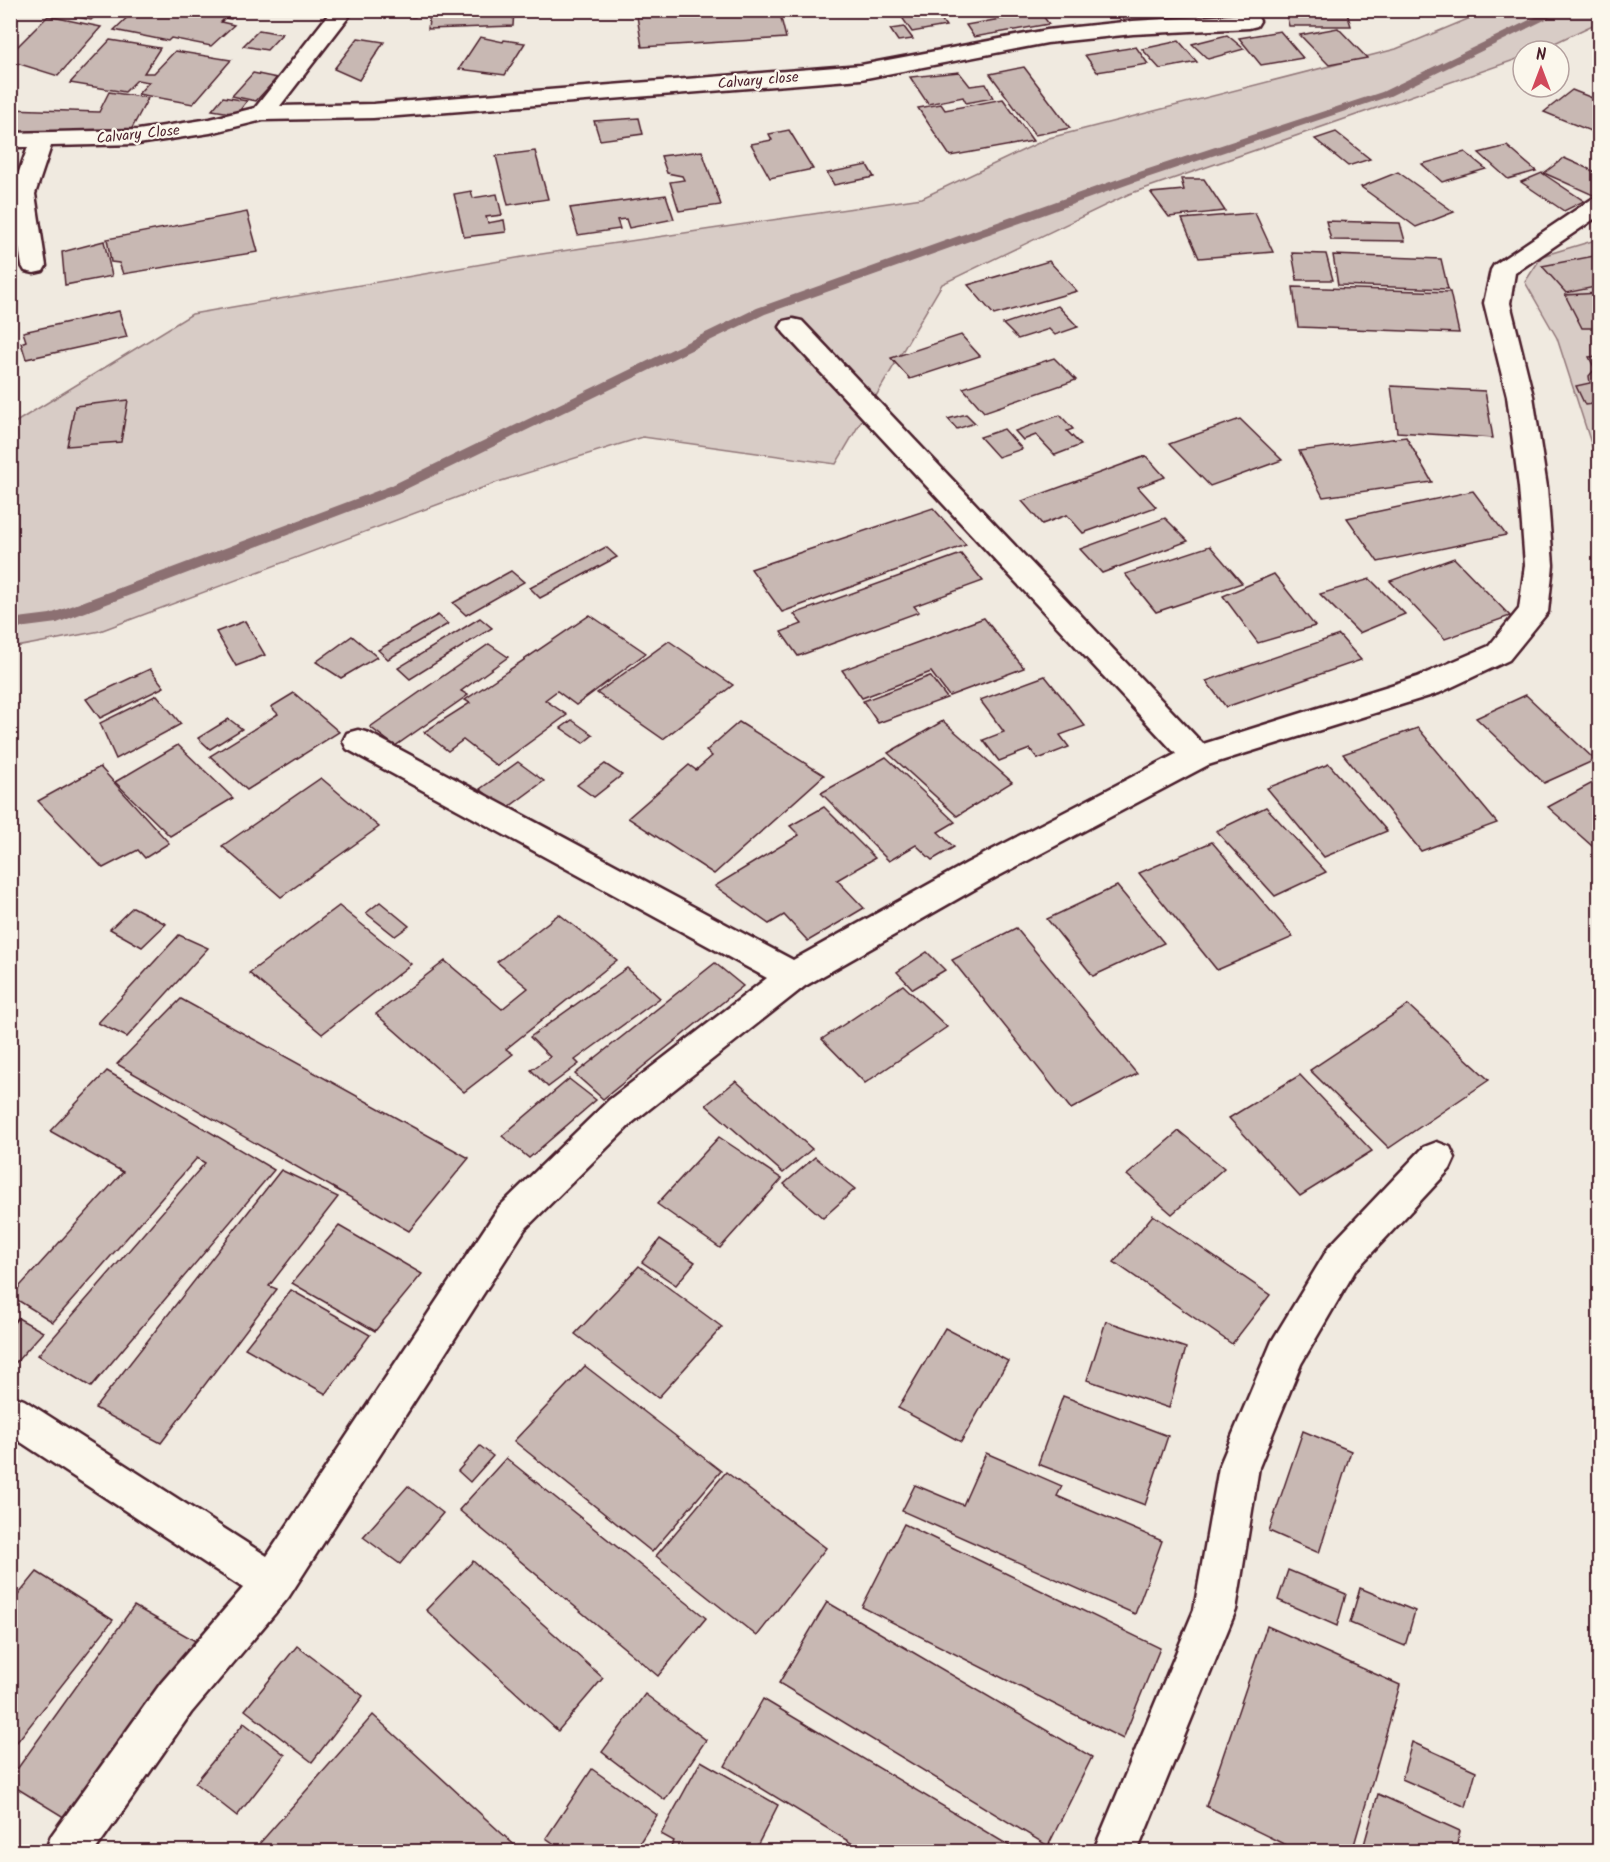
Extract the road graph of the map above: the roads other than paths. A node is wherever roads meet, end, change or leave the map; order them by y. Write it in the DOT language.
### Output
graph roads {
  1 [pos="344,10"];
  2 [pos="1249,21"];
  3 [pos="263,112"];
  4 [pos="10,140"];
  5 [pos="41,142"];
  6 [pos="1599,204"];
  7 [pos="34,266"];
  8 [pos="793,327"];
  9 [pos="358,741"];
  10 [pos="1197,757"];
  11 [pos="793,976"];
  12 [pos="1437,1158"];
  13 [pos="10,1413"];
  14 [pos="273,1584"];
  15 [pos="67,1851"];
  16 [pos="1115,1851"];
  1 -- 3 [label="street"];
  2 -- 3 [label="street, Calvary close"];
  3 -- 5 [label="street, Calvary Close"];
  4 -- 5 [label="street, Calvary Close"];
  5 -- 7 [label="street"];
  6 -- 10 [label="street"];
  8 -- 10 [label="street"];
  9 -- 11 [label="street"];
  10 -- 11 [label="street"];
  11 -- 14 [label="street"];
  12 -- 16 [label="street"];
  13 -- 14 [label="street"];
  14 -- 15 [label="street"];
}
